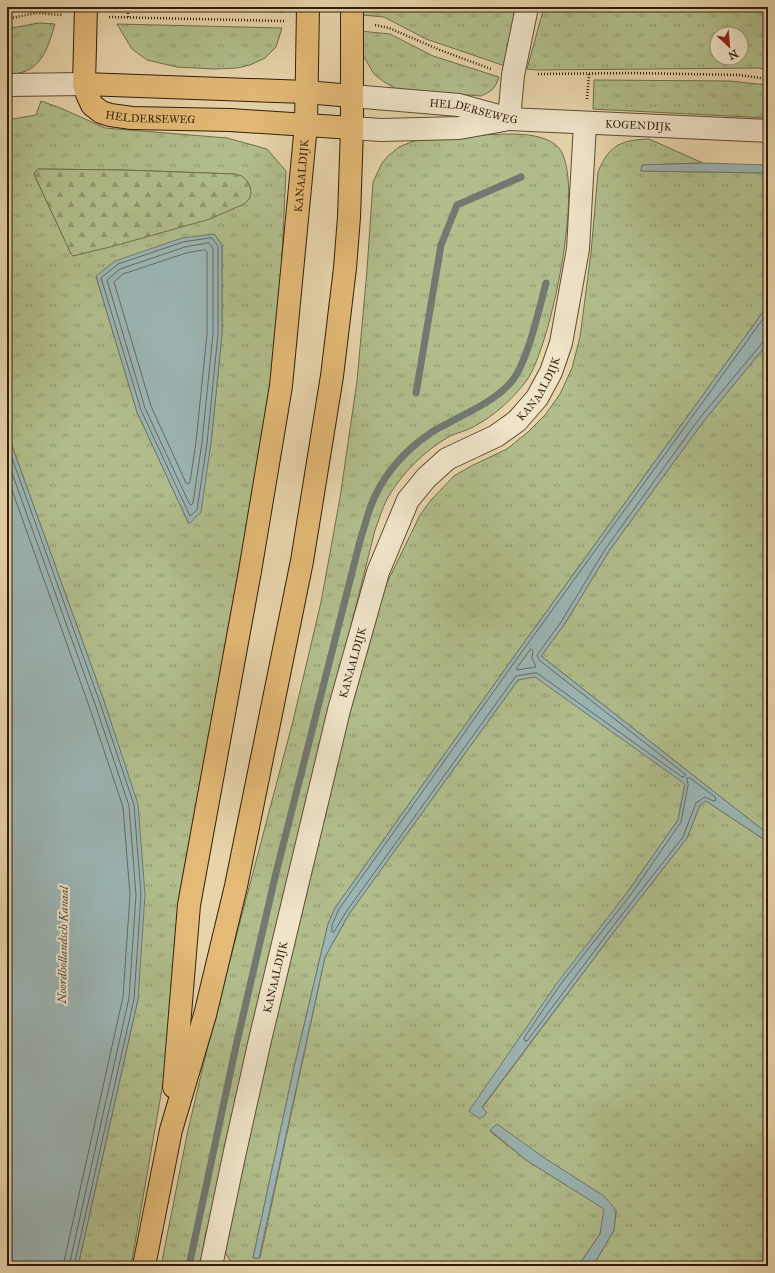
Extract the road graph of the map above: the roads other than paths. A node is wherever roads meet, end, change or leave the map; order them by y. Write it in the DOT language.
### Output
graph roads {
  1 [pos="527,7"];
  2 [pos="86,11"];
  3 [pos="308,15"];
  4 [pos="353,15"];
  5 [pos="84,84"];
  6 [pos="7,85"];
  7 [pos="306,92"];
  8 [pos="352,96"];
  9 [pos="509,120"];
  10 [pos="585,124"];
  11 [pos="306,125"];
  12 [pos="352,128"];
  13 [pos="768,131"];
  14 [pos="171,1130"];
  15 [pos="144,1266"];
  16 [pos="211,1266"];
  1 -- 9 [label="street"];
  2 -- 5 [label="main road, HELDERSEWEG"];
  3 -- 7 [label="main road, KANAALDIJK"];
  4 -- 8 [label="main road, KANAALDIJK"];
  5 -- 6 [label="street"];
  5 -- 7 [label="main road"];
  5 -- 11 [label="main road, HELDERSEWEG"];
  7 -- 8 [label="main road"];
  7 -- 11 [label="main road, KANAALDIJK"];
  8 -- 9 [label="street, HELDERSEWEG"];
  8 -- 12 [label="main road, KANAALDIJK"];
  9 -- 10 [label="street, KOGENDIJK"];
  9 -- 12 [label="street, HELDERSEWEG"];
  10 -- 13 [label="street, KOGENDIJK"];
  10 -- 16 [label="street, KANAALDIJK"];
  11 -- 12 [label="main road, HELDERSEWEG"];
  11 -- 14 [label="main road, KANAALDIJK"];
  12 -- 14 [label="main road, KANAALDIJK"];
  14 -- 15 [label="main road, KANAALDIJK"];
}
